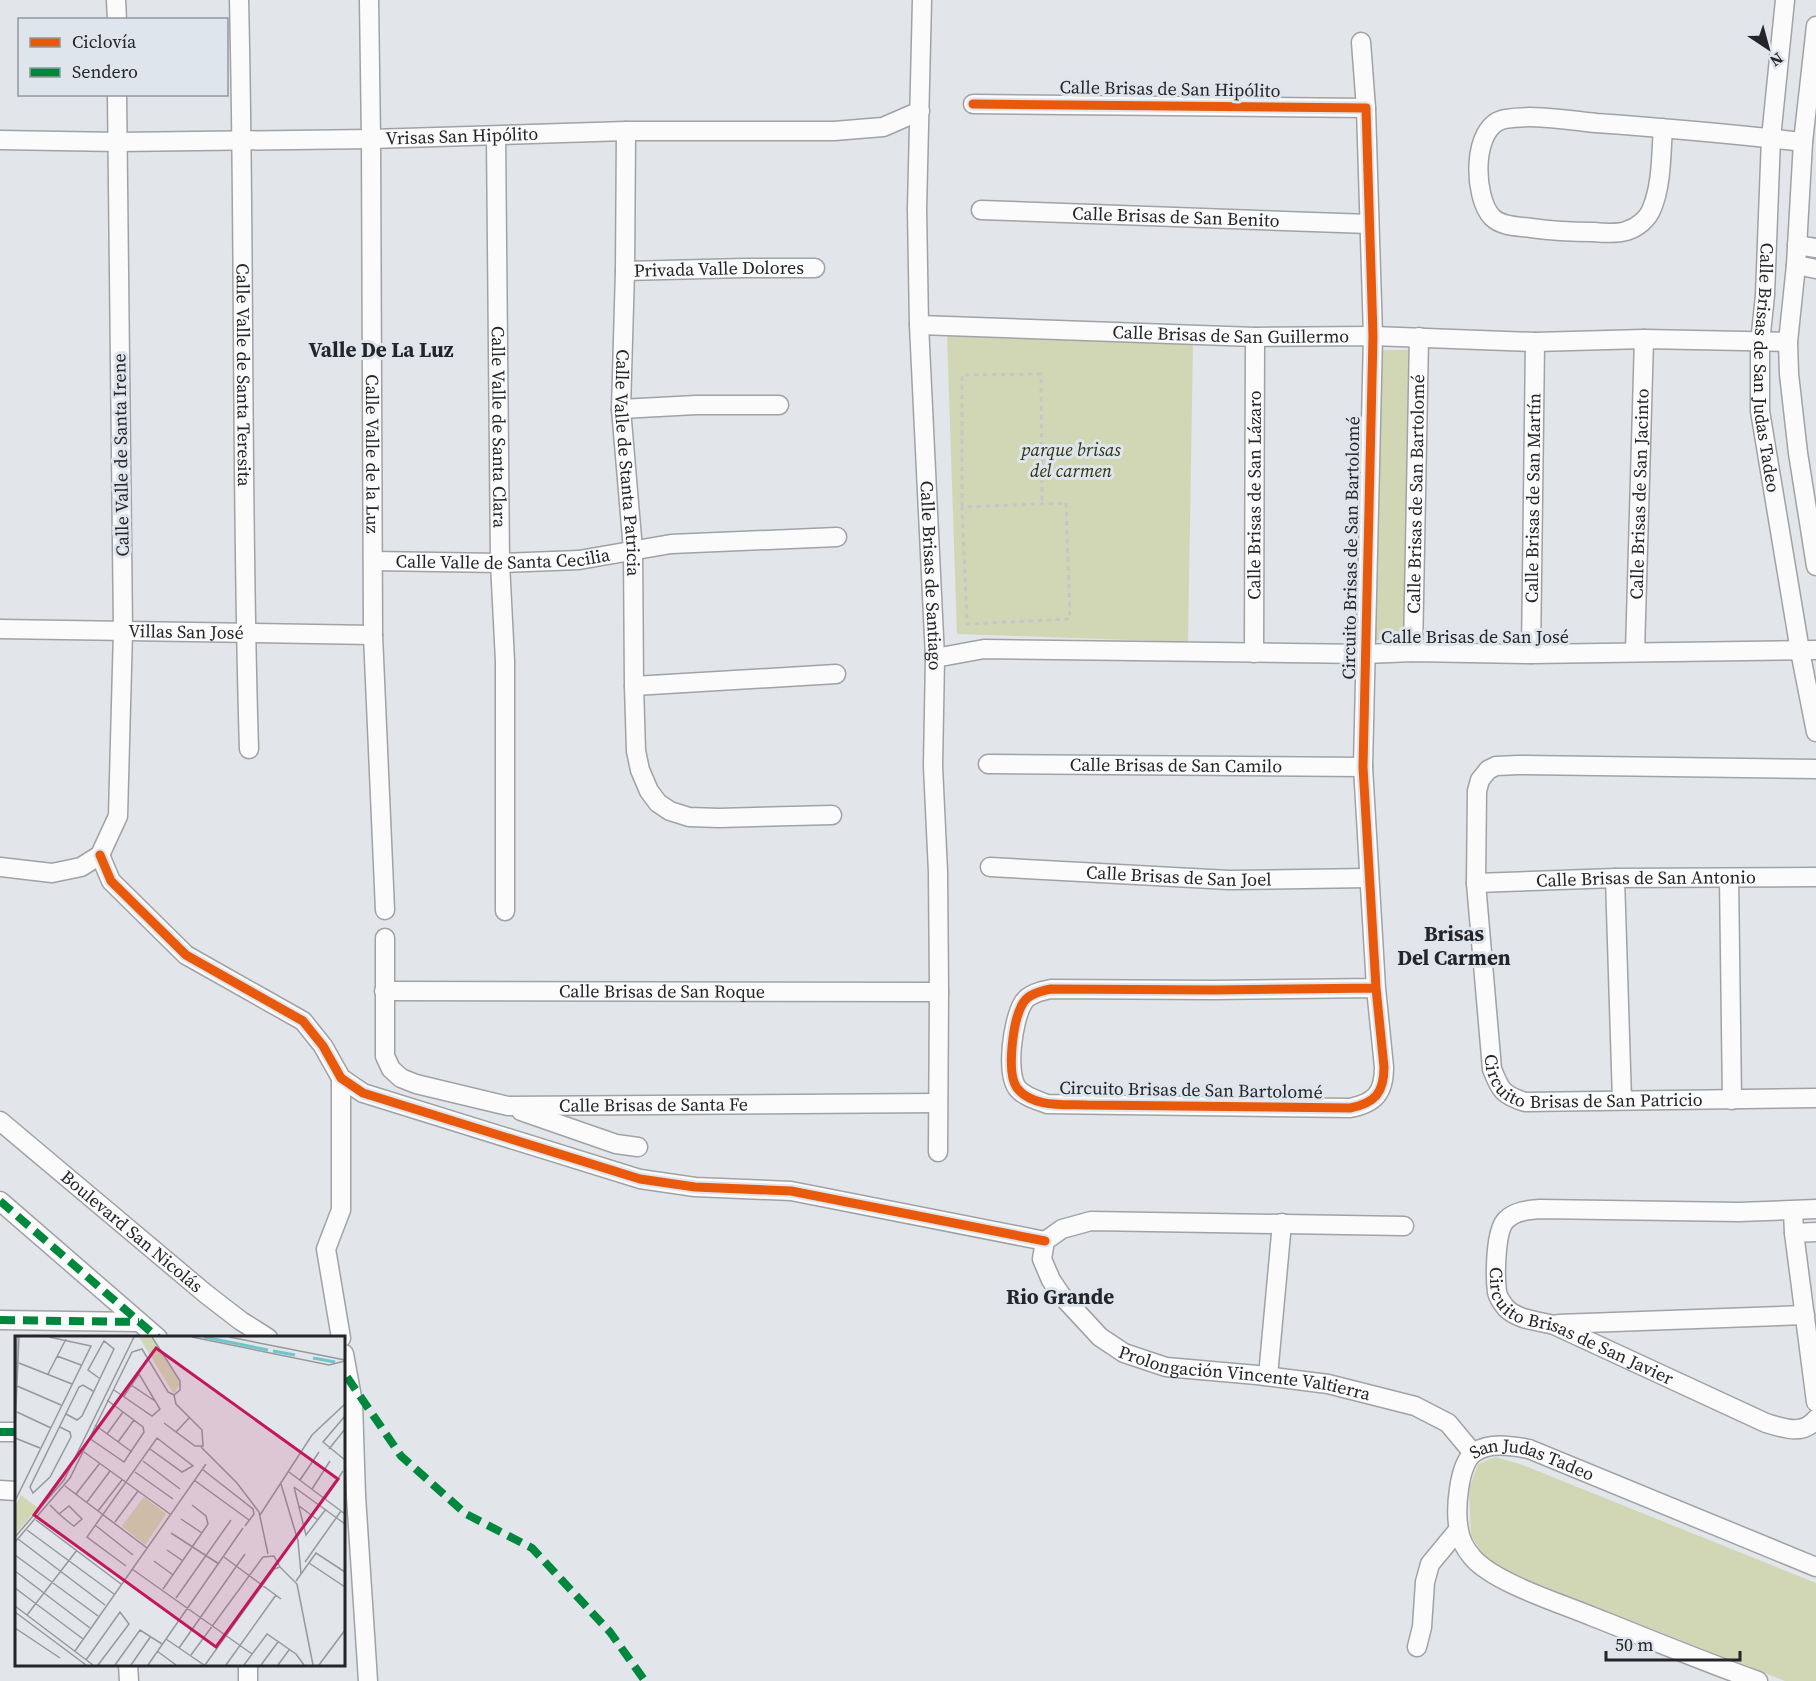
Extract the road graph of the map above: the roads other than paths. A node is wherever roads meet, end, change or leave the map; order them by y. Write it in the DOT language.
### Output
graph roads {
  1 [pos="116,0"];
  2 [pos="239,0"];
  3 [pos="369,0"];
  4 [pos="922,0"];
  5 [pos="1785,0"];
  6 [pos="117,18"];
  7 [pos="1816,26"];
  8 [pos="1361,42"];
  9 [pos="1776,79"];
  10 [pos="1809,82"];
  11 [pos="117,96"];
  12 [pos="973,104"];
  13 [pos="1366,108"];
  14 [pos="920,111"];
  15 [pos="1663,128"];
  16 [pos="626,131"];
  17 [pos="496,136"];
  18 [pos="1771,138"];
  19 [pos="371,139"];
  20 [pos="0,140"];
  21 [pos="242,140"];
  22 [pos="118,142"];
  23 [pos="1803,142"];
  24 [pos="981,210"];
  25 [pos="1369,224"];
  26 [pos="1797,245"];
  27 [pos="1816,248"];
  28 [pos="1796,265"];
  29 [pos="815,268"];
  30 [pos="1816,269"];
  31 [pos="625,271"];
  32 [pos="919,325"];
  33 [pos="1373,336"];
  34 [pos="1255,337"];
  35 [pos="1419,337"];
  36 [pos="1644,339"];
  37 [pos="1535,342"];
  38 [pos="1788,342"];
  39 [pos="1760,343"];
  40 [pos="779,405"];
  41 [pos="621,409"];
  42 [pos="837,537"];
  43 [pos="633,550"];
  44 [pos="373,561"];
  45 [pos="500,563"];
  46 [pos="1816,566"];
  47 [pos="0,629"];
  48 [pos="123,632"];
  49 [pos="245,634"];
  50 [pos="373,635"];
  51 [pos="1808,651"];
  52 [pos="1413,652"];
  53 [pos="1635,652"];
  54 [pos="1254,653"];
  55 [pos="1365,654"];
  56 [pos="1531,654"];
  57 [pos="934,658"];
  58 [pos="836,674"];
  59 [pos="634,686"];
  60 [pos="1816,732"];
  61 [pos="249,749"];
  62 [pos="988,765"];
  63 [pos="1363,767"];
  64 [pos="1816,769"];
  65 [pos="832,815"];
  66 [pos="100,855"];
  67 [pos="0,867"];
  68 [pos="990,867"];
  69 [pos="1369,878"];
  70 [pos="1615,878"];
  71 [pos="1729,878"];
  72 [pos="1816,878"];
  73 [pos="1476,883"];
  74 [pos="386,910"];
  75 [pos="505,911"];
  76 [pos="385,938"];
  77 [pos="1376,988"];
  78 [pos="384,991"];
  79 [pos="939,992"];
  80 [pos="341,1078"];
  81 [pos="1816,1098"];
  82 [pos="1622,1100"];
  83 [pos="1732,1100"];
  84 [pos="937,1103"];
  85 [pos="508,1106"];
  86 [pos="0,1121"];
  87 [pos="638,1147"];
  88 [pos="938,1152"];
  89 [pos="0,1201"];
  90 [pos="1816,1209"];
  91 [pos="1793,1211"];
  92 [pos="1282,1223"];
  93 [pos="1404,1226"];
  94 [pos="1816,1232"];
  95 [pos="1794,1233"];
  96 [pos="1043,1250"];
  97 [pos="1805,1315"];
  98 [pos="0,1320"];
  99 [pos="139,1322"];
  100 [pos="1554,1325"];
  101 [pos="156,1336"];
  102 [pos="265,1336"];
  103 [pos="341,1336"];
  104 [pos="1268,1376"];
  105 [pos="345,1377"];
  106 [pos="1816,1402"];
  107 [pos="1816,1419"];
  108 [pos="1473,1453"];
  109 [pos="0,1490"];
  110 [pos="15,1491"];
  111 [pos="350,1496"];
  112 [pos="1458,1530"];
  113 [pos="1816,1567"];
  114 [pos="1417,1647"];
  115 [pos="128,1666"];
  116 [pos="1752,1680"];
  117 [pos="129,1681"];
  118 [pos="368,1681"];
  1 -- 6 [label="street"];
  2 -- 21 [label="street, Calle Valle de Santa Teresita"];
  3 -- 19 [label="street, Calle Valle de la Luz"];
  4 -- 14 [label="street, Calle Brisas de Santiago"];
  5 -- 9 [label="street, Calle Brisas de San Judas Tadeo"];
  7 -- 10 [label="street, Calle Brisas de San Judas Tadeo"];
  8 -- 13 [label="street, Circuito Brisas de San Bartolomé"];
  9 -- 10 [label="street"];
  9 -- 18 [label="street, Calle Brisas de San Judas Tadeo"];
  10 -- 23 [label="street, Calle Brisas de San Judas Tadeo"];
  11 -- 22 [label="street, Calle Valle de Santa Irene"];
  12 -- 13 [label="street, Calle Brisas de San Hipólito"];
  13 -- 25 [label="street, Circuito Brisas de San Bartolomé"];
  14 -- 16 [label="street, Vrisas San Hipólito"];
  14 -- 32 [label="street, Calle Brisas de Santiago"];
  15 -- 15 [label="street"];
  15 -- 18 [label="street"];
  16 -- 17 [label="street, Vrisas San Hipólito"];
  16 -- 31 [label="street, Calle Valle de Stanta Patricia"];
  17 -- 19 [label="street, Vrisas San Hipólito"];
  17 -- 45 [label="street, Calle Valle de Santa Clara"];
  18 -- 23 [label="street"];
  18 -- 39 [label="street, Calle Brisas de San Judas Tadeo"];
  19 -- 21 [label="street, Vrisas San Hipólito"];
  19 -- 44 [label="street, Calle Valle de la Luz"];
  20 -- 22 [label="street, Vrisas San Hipólito"];
  21 -- 22 [label="street, Vrisas San Hipólito"];
  21 -- 49 [label="street, Calle Valle de Santa Teresita"];
  22 -- 48 [label="street, Calle Valle de Santa Irene"];
  23 -- 26 [label="street, Calle Brisas de San Judas Tadeo"];
  24 -- 25 [label="street, Calle Brisas de San Benito"];
  25 -- 33 [label="street, Circuito Brisas de San Bartolomé"];
  26 -- 27 [label="street"];
  26 -- 28 [label="street, Calle Brisas de San Judas Tadeo"];
  28 -- 30 [label="street"];
  28 -- 38 [label="street, Calle Brisas de San Judas Tadeo"];
  29 -- 31 [label="street, Privada Valle Dolores"];
  31 -- 41 [label="street, Calle Valle de Stanta Patricia"];
  32 -- 34 [label="street, Calle Brisas de San Guillermo"];
  32 -- 57 [label="street, Calle Brisas de Santiago"];
  33 -- 34 [label="street, Calle Brisas de San Guillermo"];
  33 -- 35 [label="street, Calle Brisas de San Guillermo"];
  33 -- 55 [label="street, Circuito Brisas de San Bartolomé"];
  34 -- 54 [label="street, Calle Brisas de San Lázaro"];
  35 -- 37 [label="street, Calle Brisas de San Guillermo"];
  35 -- 52 [label="street, Calle Brisas de San Bartolomé"];
  36 -- 37 [label="street, Calle Brisas de San Guillermo"];
  36 -- 39 [label="street, Calle Brisas de San Guillermo"];
  36 -- 53 [label="street, Calle Brisas de San Jacinto"];
  37 -- 56 [label="street, Calle Brisas de San Martín"];
  38 -- 39 [label="street, Calle Brisas de San Guillermo"];
  38 -- 46 [label="street, Calle Brisas de San Judas Tadeo"];
  39 -- 51 [label="street, Calle Brisas de San Judas Tadeo"];
  40 -- 41 [label="street"];
  41 -- 43 [label="street, Calle Valle de Stanta Patricia"];
  42 -- 43 [label="street, Calle Valle de Santa Cecilia"];
  43 -- 45 [label="street, Calle Valle de Santa Cecilia"];
  43 -- 59 [label="street, Calle Valle de Stanta Patricia"];
  44 -- 45 [label="street, Calle Valle de Santa Cecilia"];
  44 -- 50 [label="street, Calle Valle de la Luz"];
  45 -- 75 [label="street, Calle Valle de Santa Clara"];
  47 -- 48 [label="street, Villas San José"];
  48 -- 49 [label="street, Villas San José"];
  48 -- 66 [label="street, Calle Valle de Santa Irene"];
  49 -- 50 [label="street, Villas San José"];
  49 -- 61 [label="street, Calle Valle de Santa Teresita"];
  50 -- 74 [label="street, Calle Valle de la Luz"];
  51 -- 53 [label="street, Calle Brisas de San José"];
  51 -- 60 [label="street, Calle Brisas de San Judas Tadeo"];
  52 -- 55 [label="street, Calle Brisas de San José"];
  52 -- 56 [label="street, Calle Brisas de San José"];
  53 -- 56 [label="street, Calle Brisas de San José"];
  54 -- 55 [label="street, Calle Brisas de San José"];
  54 -- 57 [label="street, Calle Brisas de San José"];
  55 -- 63 [label="street, Circuito Brisas de San Bartolomé"];
  57 -- 79 [label="street, Calle Brisas de Santiago"];
  58 -- 59 [label="street"];
  59 -- 65 [label="street, Calle Valle de Stanta Patricia"];
  62 -- 63 [label="street, Calle Brisas de San Camilo"];
  63 -- 69 [label="street, Circuito Brisas de San Bartolomé"];
  64 -- 73 [label="street, Circuito Brisas de San Patricio"];
  66 -- 67 [label="street"];
  66 -- 80 [label="street"];
  68 -- 69 [label="street, Calle Brisas de San Joel"];
  69 -- 77 [label="street, Circuito Brisas de San Bartolomé"];
  70 -- 71 [label="street, Calle Brisas de San Antonio"];
  70 -- 73 [label="street, Calle Brisas de San Antonio"];
  70 -- 82 [label="street"];
  71 -- 72 [label="street, Calle Brisas de San Antonio"];
  71 -- 83 [label="street"];
  73 -- 82 [label="street, Circuito Brisas de San Patricio"];
  76 -- 78 [label="street"];
  77 -- 77 [label="street, Circuito Brisas de San Bartolomé"];
  78 -- 79 [label="street, Calle Brisas de San Roque"];
  78 -- 85 [label="street, Calle Brisas de Santa Fe"];
  79 -- 84 [label="street, Calle Brisas de Santiago"];
  80 -- 96 [label="street"];
  80 -- 103 [label="street"];
  81 -- 83 [label="street, Circuito Brisas de San Patricio"];
  82 -- 83 [label="street, Circuito Brisas de San Patricio"];
  84 -- 85 [label="street, Calle Brisas de Santa Fe"];
  84 -- 88 [label="street, Calle Brisas de Santiago"];
  85 -- 87 [label="street"];
  86 -- 102 [label="street, Boulevard San Nicolás"];
  89 -- 99 [label="street"];
  90 -- 91 [label="street, Circuito Brisas de San Javier"];
  91 -- 95 [label="street"];
  91 -- 100 [label="street, Circuito Brisas de San Javier"];
  92 -- 93 [label="street"];
  92 -- 96 [label="street"];
  92 -- 104 [label="street"];
  94 -- 95 [label="street"];
  95 -- 97 [label="street"];
  96 -- 104 [label="street, Prolongación Vincente Valtierra"];
  97 -- 100 [label="street"];
  97 -- 106 [label="street"];
  98 -- 99 [label="street"];
  99 -- 101 [label="street"];
  100 -- 107 [label="street, Circuito Brisas de San Javier"];
  104 -- 108 [label="street, Prolongación Vincente Valtierra"];
  105 -- 111 [label="street"];
  108 -- 112 [label="street, San Judas Tadeo"];
  108 -- 113 [label="street, San Judas Tadeo"];
  109 -- 110 [label="street"];
  111 -- 118 [label="street"];
  112 -- 114 [label="street"];
  112 -- 116 [label="street, San Judas Tadeo"];
  115 -- 117 [label="street"];
}
